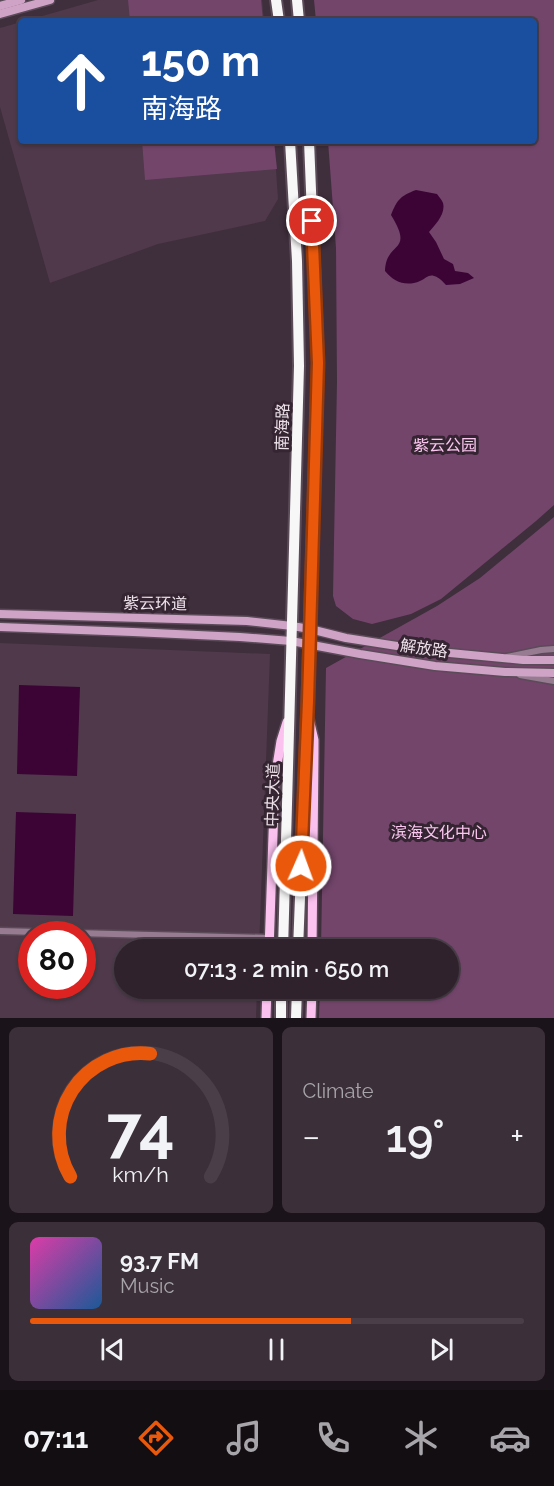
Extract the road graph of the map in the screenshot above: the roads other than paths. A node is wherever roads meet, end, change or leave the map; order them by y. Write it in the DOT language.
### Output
graph roads {
  1 [pos="21,0"];
  2 [pos="50,0"];
  3 [pos="276,0"];
  4 [pos="297,0"];
  5 [pos="0,6"];
  6 [pos="0,14"];
  7 [pos="279,18"];
  8 [pos="299,18"];
  9 [pos="290,144"];
  10 [pos="309,144"];
  11 [pos="0,614"];
  12 [pos="292,626"];
  13 [pos="0,627"];
  14 [pos="310,629"];
  15 [pos="291,641"];
  16 [pos="309,644"];
  17 [pos="554,649"];
  18 [pos="504,657"];
  19 [pos="554,660"];
  20 [pos="505,672"];
  21 [pos="554,673"];
  22 [pos="554,681"];
  23 [pos="290,714"];
  24 [pos="307,714"];
  25 [pos="0,931"];
  26 [pos="269,938"];
  27 [pos="283,939"];
  28 [pos="298,939"];
  29 [pos="312,939"];
  30 [pos="267,999"];
  31 [pos="281,999"];
  32 [pos="297,999"];
  33 [pos="312,999"];
  34 [pos="266,1018"];
  35 [pos="280,1018"];
  36 [pos="296,1018"];
  37 [pos="312,1018"];
  1 -- 5 [label="street"];
  2 -- 6 [label="street"];
  3 -- 7 [label="highway"];
  4 -- 8 [label="highway"];
  9 -- 12 [label="highway, 南海路"];
  10 -- 14 [label="highway, 南海路"];
  11 -- 12 [label="street, 紫云环道"];
  12 -- 14 [label="street, 紫云环道"];
  12 -- 15 [label="highway, 南海路"];
  13 -- 15 [label="street, 紫云环道"];
  14 -- 16 [label="highway, 南海路"];
  14 -- 18 [label="street, 解放路"];
  15 -- 16 [label="street, 解放路"];
  15 -- 23 [label="highway, 南海路"];
  16 -- 20 [label="street, 解放路"];
  16 -- 24 [label="highway, 南海路"];
  17 -- 18 [label="street"];
  18 -- 19 [label="street, 解放路"];
  20 -- 21 [label="street, 解放路"];
  20 -- 22 [label="street"];
  23 -- 26 [label="main road"];
  23 -- 27 [label="highway, 中央大道"];
  24 -- 28 [label="highway, 中央大道"];
  24 -- 29 [label="main road"];
  25 -- 26 [label="street"];
  30 -- 34 [label="main road"];
  31 -- 35 [label="highway"];
  32 -- 36 [label="highway"];
  33 -- 37 [label="main road"];
}
